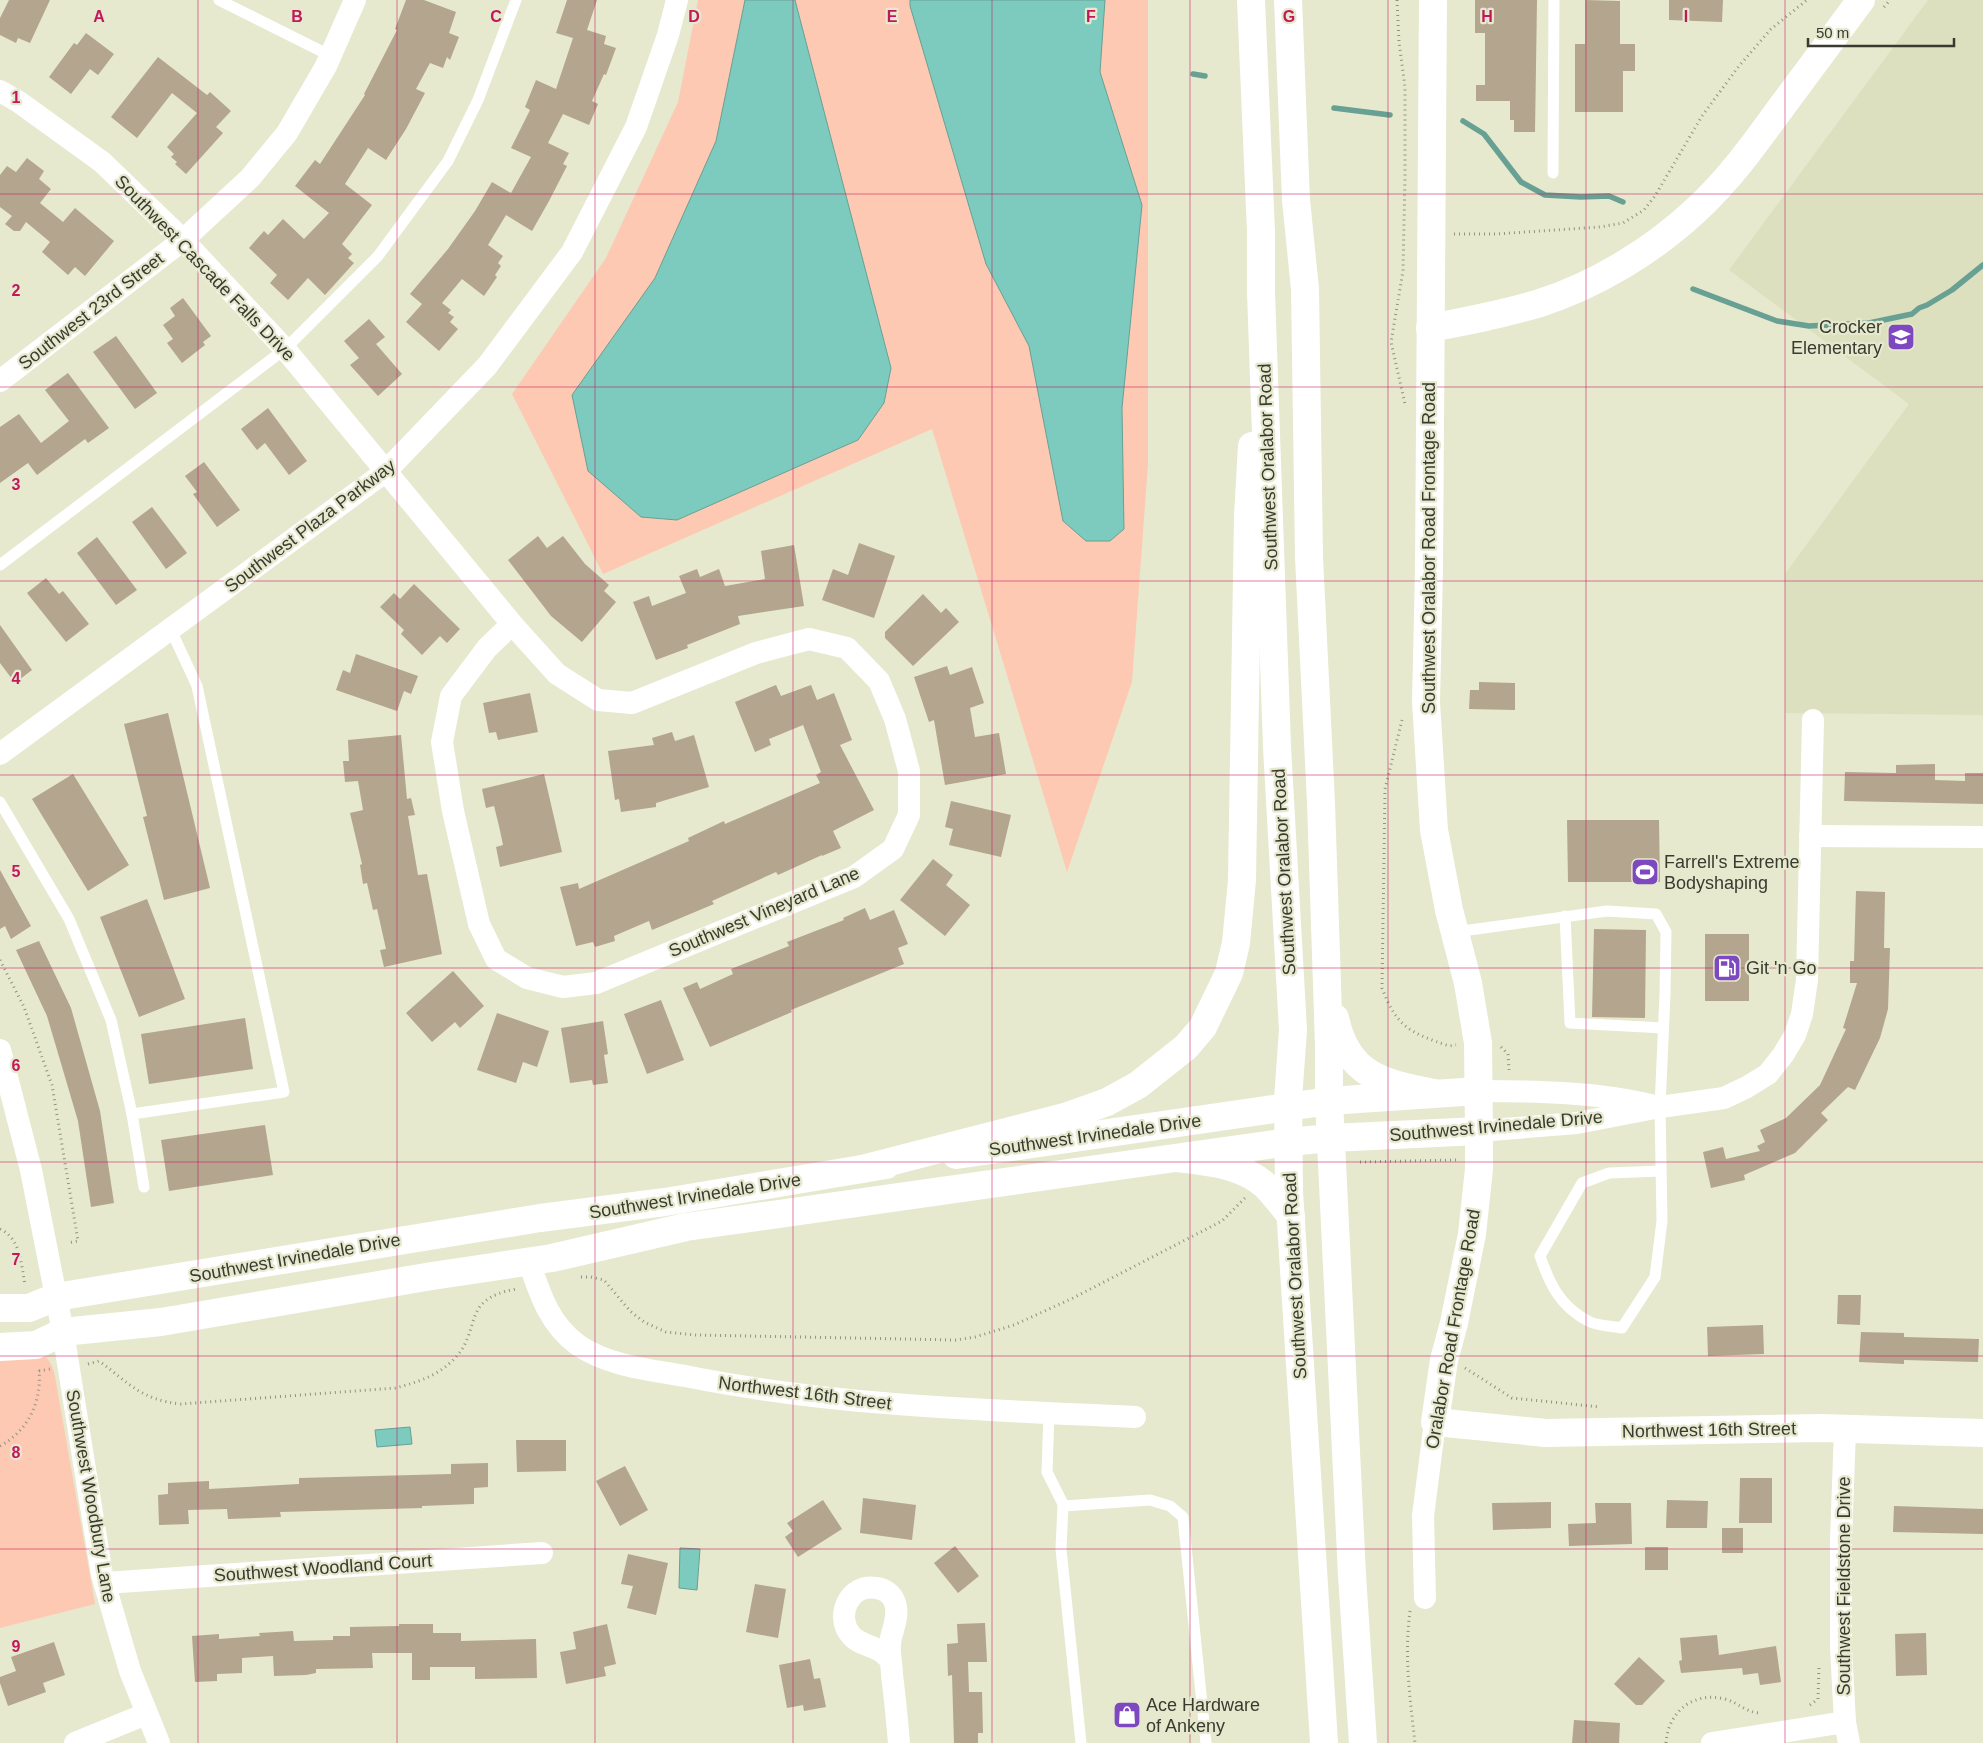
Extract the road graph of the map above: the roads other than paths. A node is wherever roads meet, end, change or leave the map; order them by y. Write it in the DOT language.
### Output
graph roads {
  1 [pos="218,0"];
  2 [pos="356,0"];
  3 [pos="516,0"];
  4 [pos="677,0"];
  5 [pos="1251,0"];
  6 [pos="1288,0"];
  7 [pos="1433,0"];
  8 [pos="1554,0"];
  9 [pos="1861,0"];
  10 [pos="331,56"];
  11 [pos="0,91"];
  12 [pos="1552,173"];
  13 [pos="183,240"];
  14 [pos="1261,292"];
  15 [pos="1430,328"];
  16 [pos="285,349"];
  17 [pos="0,381"];
  18 [pos="385,472"];
  19 [pos="0,565"];
  20 [pos="512,624"];
  21 [pos="171,630"];
  22 [pos="1814,720"];
  23 [pos="0,754"];
  24 [pos="0,802"];
  25 [pos="1810,836"];
  26 [pos="1983,837"];
  27 [pos="1565,916"];
  28 [pos="1455,932"];
  29 [pos="1327,983"];
  30 [pos="1663,1028"];
  31 [pos="0,1050"];
  32 [pos="1478,1090"];
  33 [pos="1434,1094"];
  34 [pos="1329,1101"];
  35 [pos="1289,1107"];
  36 [pos="1660,1107"];
  37 [pos="132,1114"];
  38 [pos="1480,1131"];
  39 [pos="1331,1138"];
  40 [pos="1289,1142"];
  41 [pos="1178,1158"];
  42 [pos="862,1168"];
  43 [pos="1662,1171"];
  44 [pos="144,1187"];
  45 [pos="1291,1216"];
  46 [pos="533,1274"];
  47 [pos="56,1297"];
  48 [pos="0,1308"];
  49 [pos="63,1332"];
  50 [pos="0,1347"];
  51 [pos="1049,1413"];
  52 [pos="1135,1417"];
  53 [pos="1435,1422"];
  54 [pos="1845,1429"];
  55 [pos="1983,1433"];
  56 [pos="1063,1505"];
  57 [pos="542,1553"];
  58 [pos="104,1584"];
  59 [pos="1425,1598"];
  60 [pos="891,1661"];
  61 [pos="146,1714"];
  62 [pos="1847,1733"];
  63 [pos="75,1743"];
  64 [pos="159,1743"];
  65 [pos="899,1743"];
  66 [pos="1081,1743"];
  67 [pos="1206,1743"];
  68 [pos="1324,1743"];
  69 [pos="1363,1743"];
  70 [pos="1712,1743"];
  1 -- 10 [label="lane"];
  2 -- 10 [label="street, Southwest 23rd Street"];
  3 -- 16 [label="lane"];
  4 -- 18 [label="street, Southwest Plaza Parkway"];
  5 -- 14 [label="main road, Southwest Oralabor Road"];
  6 -- 29 [label="main road"];
  7 -- 15 [label="main road, Southwest Oralabor Road Frontage Road"];
  8 -- 12 [label="lane"];
  9 -- 15 [label="main road"];
  10 -- 13 [label="street, Southwest 23rd Street"];
  11 -- 13 [label="street, Southwest Cascade Falls Drive"];
  13 -- 16 [label="street, Southwest Cascade Falls Drive"];
  13 -- 17 [label="street, Southwest 23rd Street"];
  14 -- 35 [label="main road, Southwest Oralabor Road"];
  14 -- 42 [label="main road"];
  15 -- 28 [label="main road, Southwest Oralabor Road Frontage Road"];
  16 -- 18 [label="street, Southwest Cascade Falls Drive"];
  16 -- 19 [label="lane"];
  18 -- 20 [label="street, Southwest Vineyard Lane"];
  18 -- 21 [label="street, Southwest Plaza Parkway"];
  20 -- 20 [label="street, Southwest Vineyard Lane"];
  21 -- 23 [label="street, Southwest Plaza Parkway"];
  21 -- 37 [label="lane"];
  22 -- 25 [label="street"];
  24 -- 37 [label="lane"];
  25 -- 26 [label="street"];
  25 -- 36 [label="street"];
  27 -- 28 [label="lane"];
  27 -- 30 [label="lane"];
  27 -- 30 [label="lane"];
  28 -- 32 [label="main road, Southwest Oralabor Road Frontage Road"];
  29 -- 33 [label="main road"];
  29 -- 34 [label="main road"];
  30 -- 36 [label="lane"];
  31 -- 47 [label="street, Southwest Woodbury Lane"];
  32 -- 33 [label="main road, Southwest Irvinedale Drive"];
  32 -- 36 [label="street, Southwest Irvinedale Drive"];
  32 -- 38 [label="main road, Oralabor Road Frontage Road"];
  33 -- 34 [label="main road, Southwest Irvinedale Drive"];
  34 -- 35 [label="main road, Southwest Irvinedale Drive"];
  34 -- 39 [label="main road"];
  35 -- 40 [label="main road, Southwest Oralabor Road"];
  35 -- 42 [label="main road, Southwest Irvinedale Drive"];
  36 -- 38 [label="street, Southwest Irvinedale Drive"];
  36 -- 43 [label="lane"];
  37 -- 44 [label="lane"];
  38 -- 39 [label="main road, Southwest Irvinedale Drive"];
  38 -- 53 [label="main road, Oralabor Road Frontage Road"];
  39 -- 40 [label="main road, Southwest Irvinedale Drive"];
  39 -- 69 [label="main road"];
  40 -- 41 [label="main road, Southwest Irvinedale Drive"];
  40 -- 45 [label="main road, Southwest Oralabor Road"];
  41 -- 45 [label="main road"];
  41 -- 46 [label="main road, Southwest Irvinedale Drive"];
  42 -- 47 [label="main road, Southwest Irvinedale Drive"];
  43 -- 43 [label="lane"];
  45 -- 68 [label="main road, Southwest Oralabor Road"];
  46 -- 49 [label="main road, Southwest Irvinedale Drive"];
  46 -- 51 [label="street, Northwest 16th Street"];
  47 -- 48 [label="main road, Southwest Irvinedale Drive"];
  47 -- 49 [label="street, Southwest Woodbury Lane"];
  49 -- 50 [label="main road, Southwest Irvinedale Drive"];
  49 -- 58 [label="street, Southwest Woodbury Lane"];
  51 -- 52 [label="street, Northwest 16th Street"];
  51 -- 56 [label="lane"];
  53 -- 54 [label="main road, Northwest 16th Street"];
  53 -- 59 [label="street, Oralabor Road Frontage Road"];
  54 -- 55 [label="main road, Northwest 16th Street"];
  54 -- 62 [label="street, Southwest Fieldstone Drive"];
  56 -- 66 [label="lane"];
  56 -- 67 [label="lane"];
  57 -- 58 [label="street, Southwest Woodland Court"];
  58 -- 61 [label="street, Southwest Woodbury Lane"];
  60 -- 65 [label="street"];
  61 -- 63 [label="street"];
  61 -- 64 [label="street, Southwest Woodbury Lane"];
  62 -- 70 [label="street"];
}
